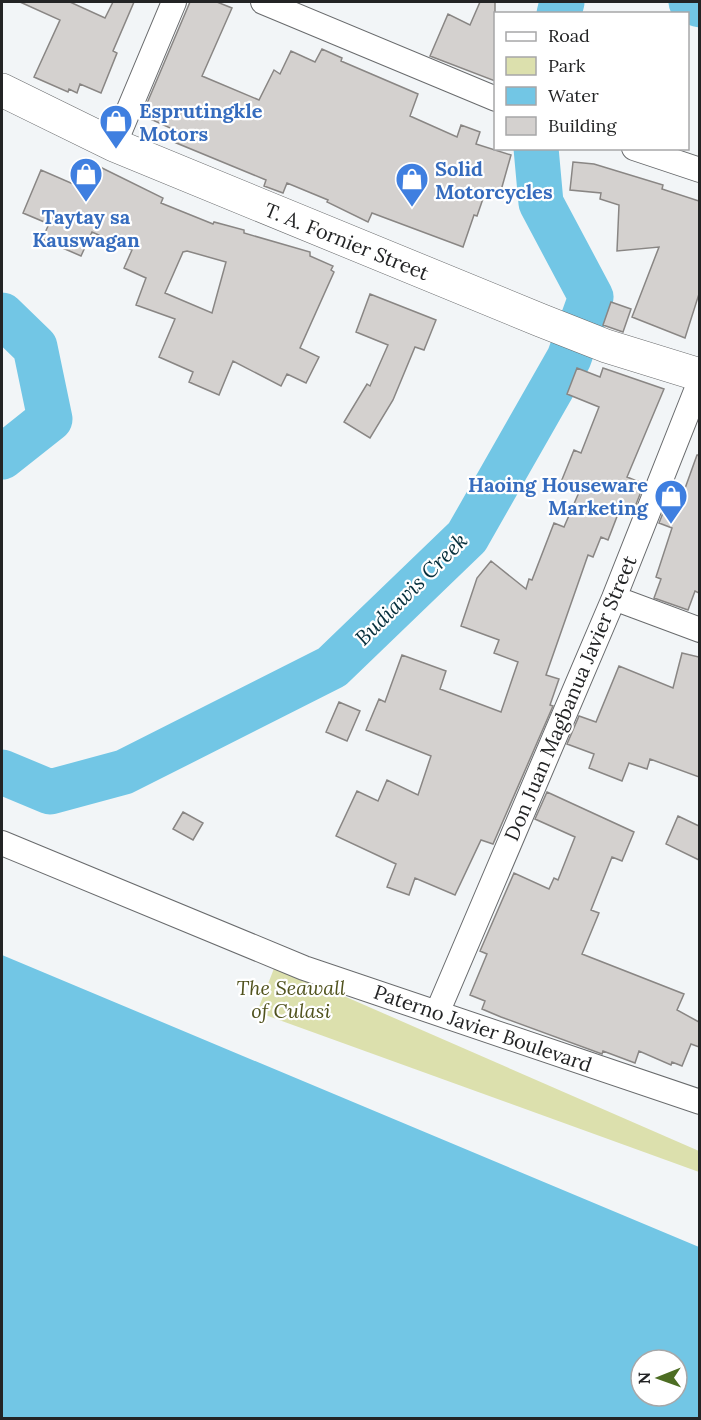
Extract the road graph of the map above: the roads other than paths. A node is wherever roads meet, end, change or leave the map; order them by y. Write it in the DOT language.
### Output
graph roads {
  1 [pos="174,2"];
  2 [pos="263,2"];
  3 [pos="2,90"];
  4 [pos="494,99"];
  5 [pos="114,145"];
  6 [pos="640,150"];
  7 [pos="699,170"];
  8 [pos="699,375"];
  9 [pos="699,381"];
  10 [pos="614,598"];
  11 [pos="699,630"];
  12 [pos="2,843"];
  13 [pos="436,1013"];
  14 [pos="699,1102"];
  1 -- 5 [label="street"];
  2 -- 4 [label="street"];
  3 -- 5 [label="main road, T. A. Fornier Street"];
  5 -- 8 [label="main road, T. A. Fornier Street"];
  6 -- 7 [label="street"];
  9 -- 10 [label="street, Don Juan Magbanua Javier Street"];
  10 -- 11 [label="street"];
  10 -- 13 [label="street, Don Juan Magbanua Javier Street"];
  12 -- 13 [label="street, Paterno Javier Boulevard"];
  13 -- 14 [label="street, Paterno Javier Boulevard"];
}
